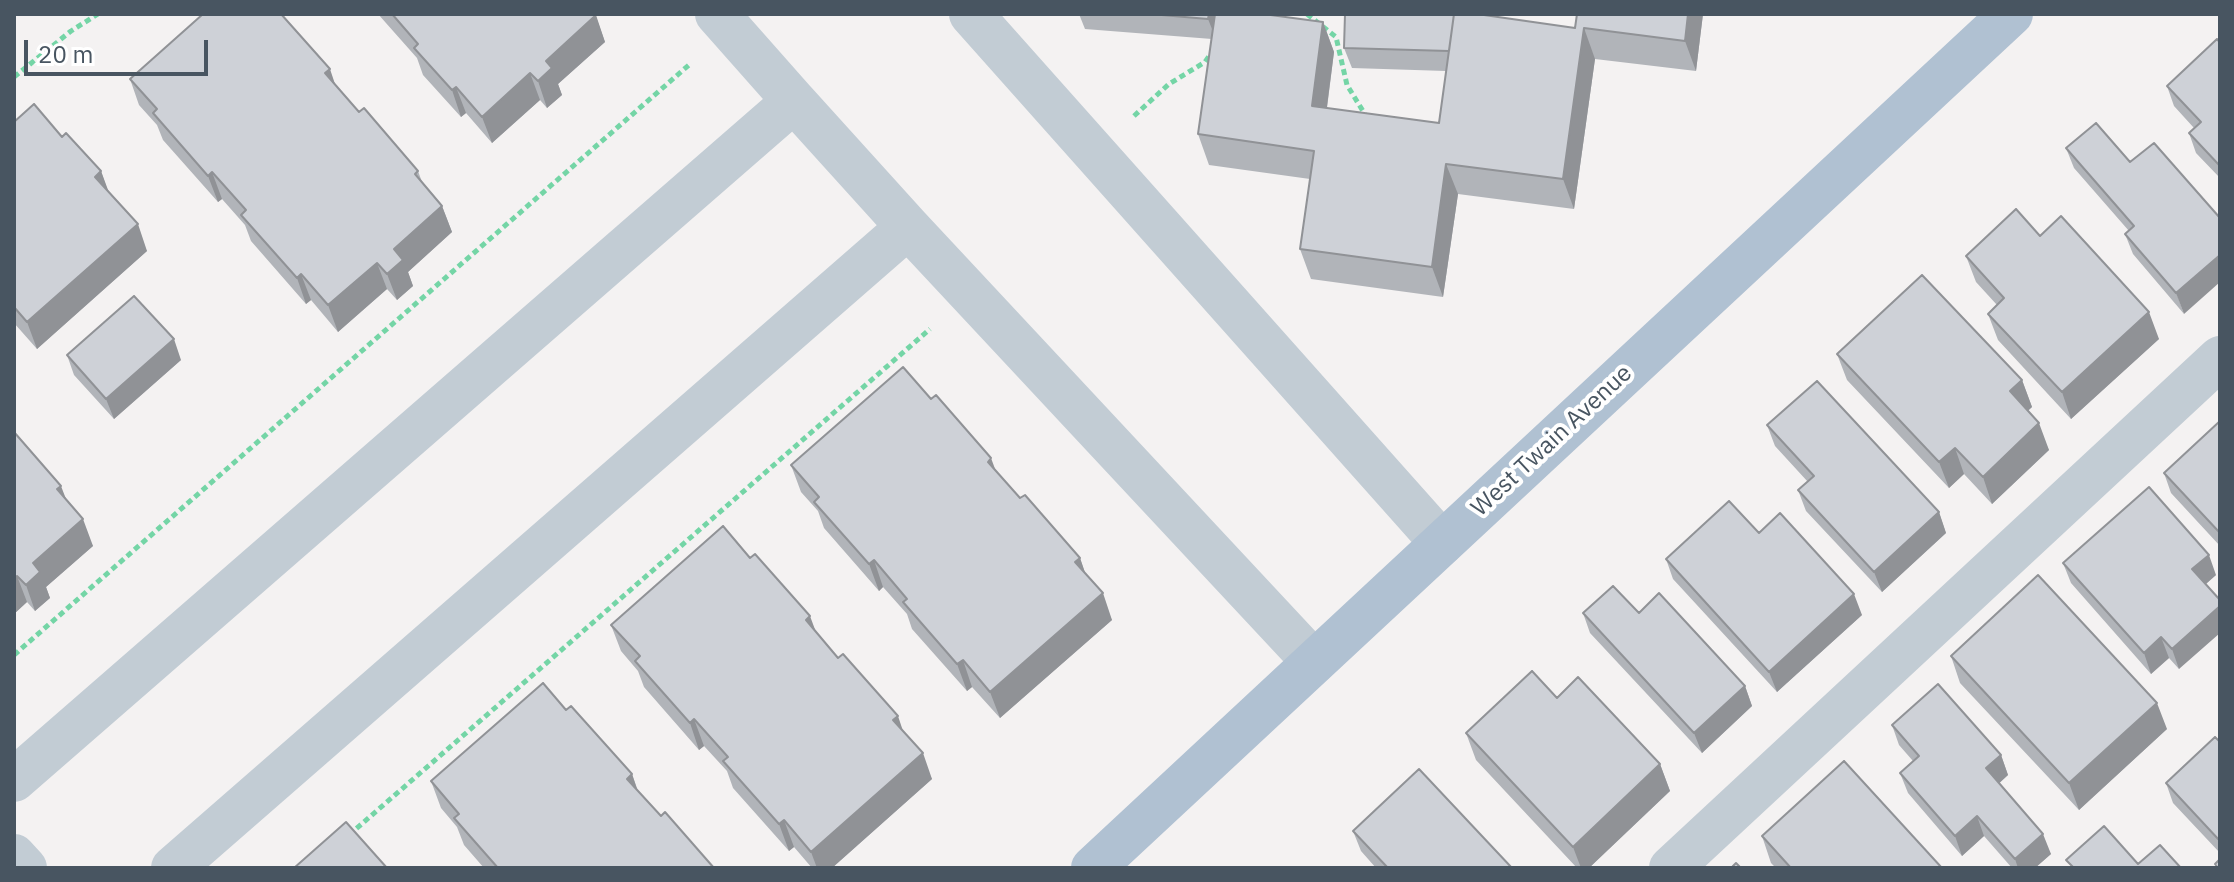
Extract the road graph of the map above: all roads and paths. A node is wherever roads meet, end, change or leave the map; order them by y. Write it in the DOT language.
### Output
graph roads {
  1 [pos="98,14"];
  2 [pos="717,14"];
  3 [pos="971,14"];
  4 [pos="1307,14"];
  5 [pos="2011,14"];
  6 [pos="1213,51"];
  7 [pos="691,62"];
  8 [pos="14,77"];
  9 [pos="794,101"];
  10 [pos="1372,125"];
  11 [pos="1093,152"];
  12 [pos="908,227"];
  13 [pos="939,320"];
  14 [pos="2220,358"];
  15 [pos="1442,543"];
  16 [pos="14,655"];
  17 [pos="1314,662"];
  18 [pos="14,780"];
  19 [pos="346,837"];
  20 [pos="14,856"];
  21 [pos="25,868"];
  22 [pos="173,868"];
  23 [pos="1093,868"];
  24 [pos="1671,868"];
  1 -- 8 [label="path"];
  2 -- 9 [label="street"];
  3 -- 11 [label="street"];
  4 -- 10 [label="path"];
  5 -- 15 [label="main road, West Twain Avenue"];
  6 -- 11 [label="path"];
  7 -- 16 [label="path"];
  9 -- 12 [label="street"];
  9 -- 18 [label="street"];
  11 -- 15 [label="street"];
  12 -- 17 [label="street"];
  12 -- 22 [label="street"];
  13 -- 19 [label="path"];
  14 -- 24 [label="street"];
  15 -- 17 [label="main road, West Twain Avenue"];
  17 -- 23 [label="main road, West Twain Avenue"];
  20 -- 21 [label="street"];
}
